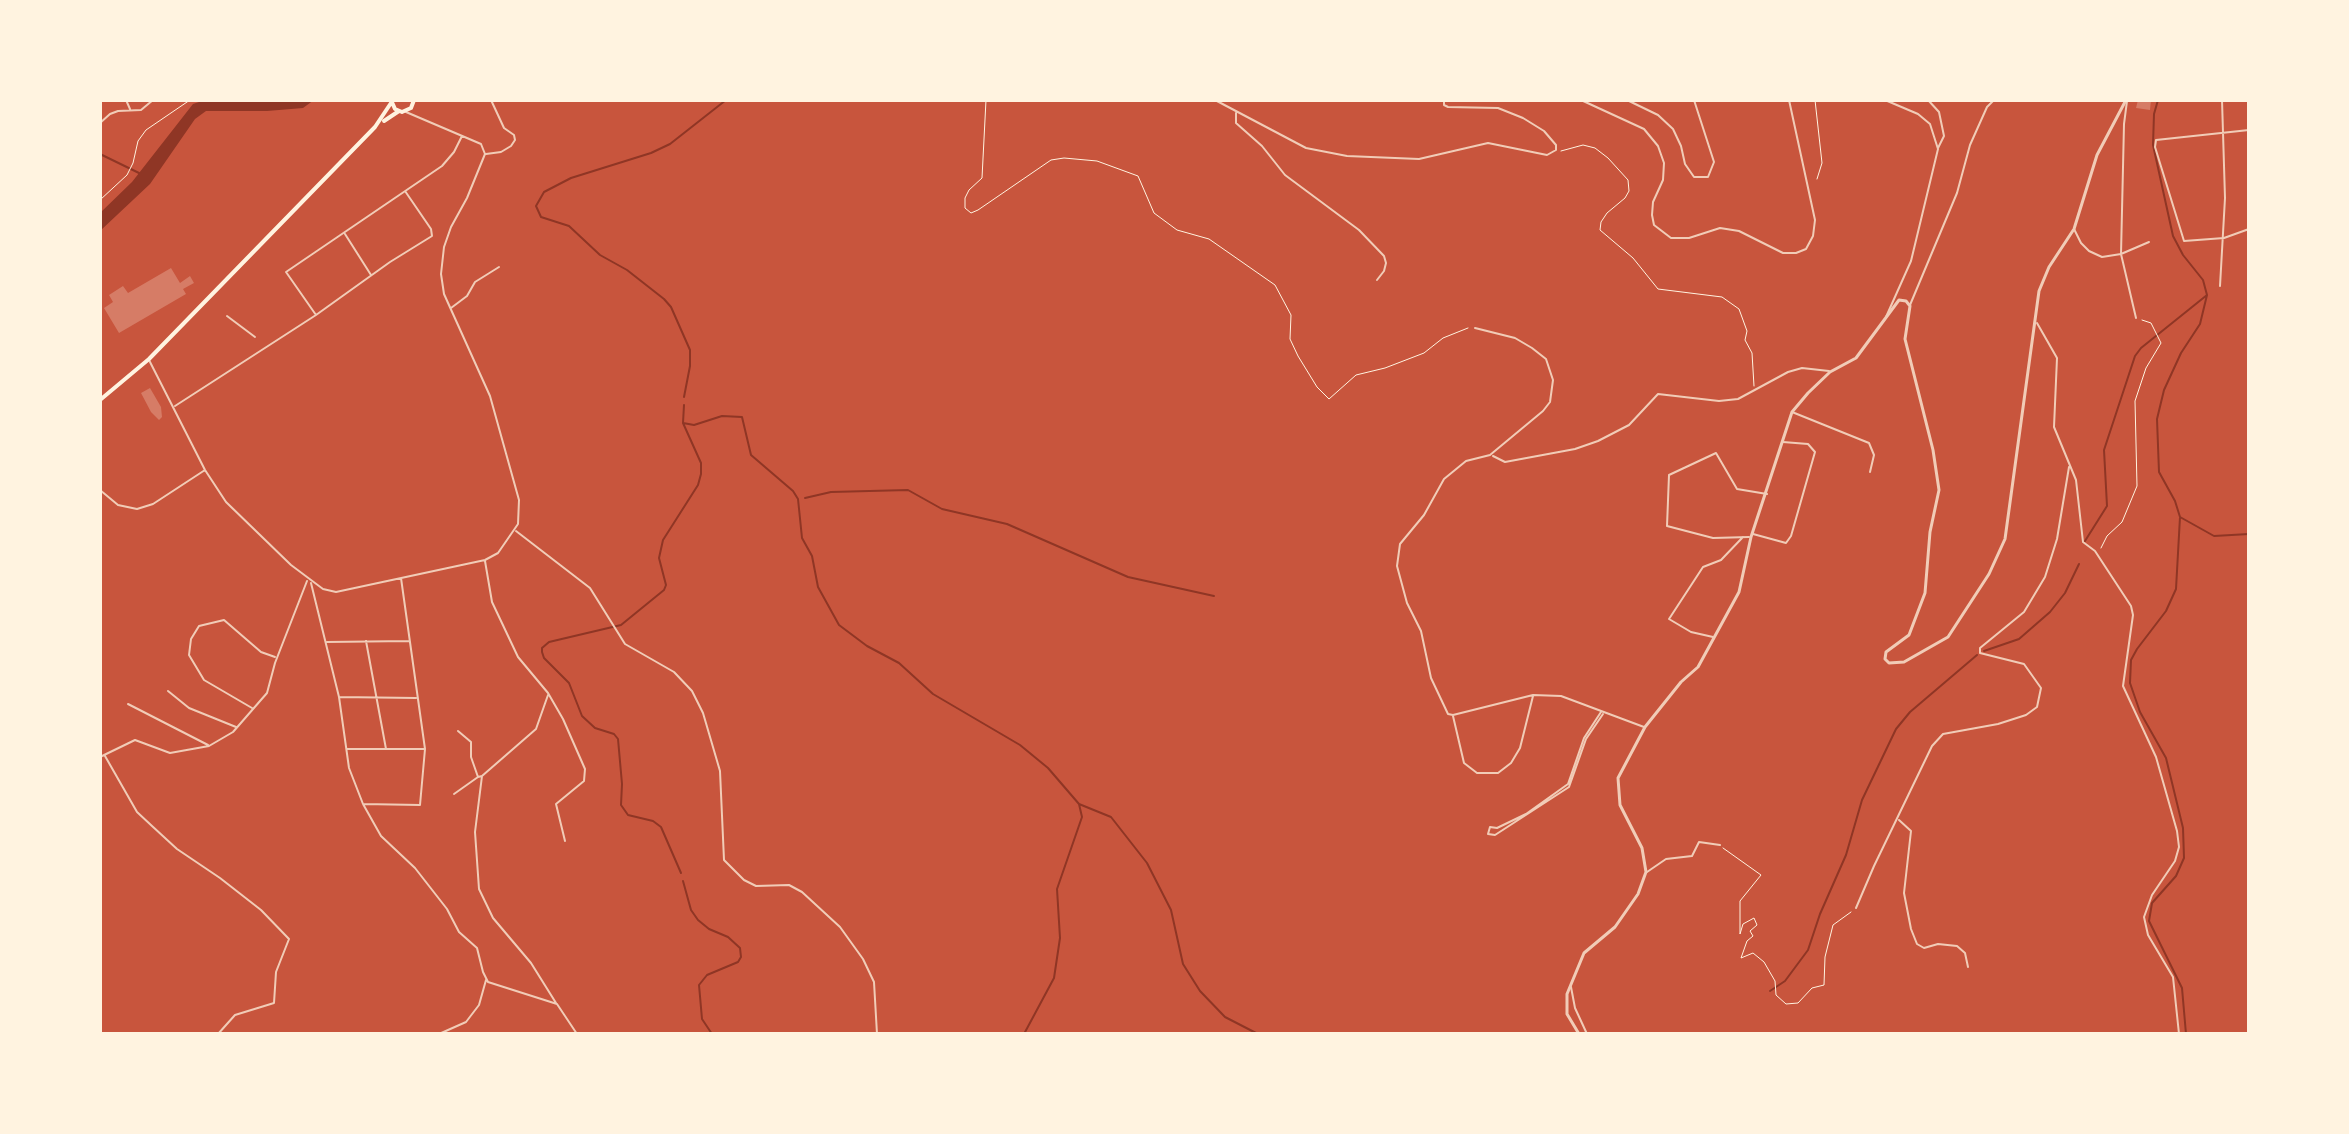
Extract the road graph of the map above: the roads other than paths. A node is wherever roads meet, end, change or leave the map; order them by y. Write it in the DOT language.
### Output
graph roads {
  1 [pos="126,100"];
  2 [pos="153,100"];
  3 [pos="491,100"];
  4 [pos="1215,100"];
  5 [pos="1444,100"];
  6 [pos="1581,100"];
  7 [pos="1627,100"];
  8 [pos="1694,100"];
  9 [pos="1789,100"];
  10 [pos="1885,100"];
  11 [pos="1928,100"];
  12 [pos="1994,100"];
  13 [pos="2126,100"];
  14 [pos="2222,100"];
  15 [pos="414,101"];
  16 [pos="391,102"];
  17 [pos="131,110"];
  18 [pos="400,112"];
  19 [pos="1236,112"];
  20 [pos="419,116"];
  21 [pos="100,123"];
  22 [pos="375,127"];
  23 [pos="2249,130"];
  24 [pos="2225,132"];
  25 [pos="463,135"];
  26 [pos="1938,149"];
  27 [pos="485,154"];
  28 [pos="405,191"];
  29 [pos="2074,229"];
  30 [pos="2249,229"];
  31 [pos="344,233"];
  32 [pos="2224,238"];
  33 [pos="2149,242"];
  34 [pos="2121,254"];
  35 [pos="499,267"];
  36 [pos="371,275"];
  37 [pos="1377,280"];
  38 [pos="2220,286"];
  39 [pos="1910,306"];
  40 [pos="450,308"];
  41 [pos="316,315"];
  42 [pos="227,316"];
  43 [pos="1886,318"];
  44 [pos="2136,318"];
  45 [pos="2035,321"];
  46 [pos="1475,328"];
  47 [pos="255,337"];
  48 [pos="149,359"];
  49 [pos="1830,372"];
  50 [pos="100,400"];
  51 [pos="174,407"];
  52 [pos="1792,412"];
  53 [pos="1781,442"];
  54 [pos="1490,455"];
  55 [pos="2069,466"];
  56 [pos="205,470"];
  57 [pos="1870,472"];
  58 [pos="100,490"];
  59 [pos="1767,494"];
  60 [pos="515,530"];
  61 [pos="1744,536"];
  62 [pos="1751,536"];
  63 [pos="485,560"];
  64 [pos="401,577"];
  65 [pos="310,581"];
  66 [pos="1713,637"];
  67 [pos="366,641"];
  68 [pos="410,641"];
  69 [pos="325,642"];
  70 [pos="277,657"];
  71 [pos="168,691"];
  72 [pos="548,693"];
  73 [pos="1533,695"];
  74 [pos="339,697"];
  75 [pos="377,698"];
  76 [pos="418,698"];
  77 [pos="128,704"];
  78 [pos="253,708"];
  79 [pos="1603,711"];
  80 [pos="1453,715"];
  81 [pos="1645,727"];
  82 [pos="237,728"];
  83 [pos="458,731"];
  84 [pos="209,746"];
  85 [pos="346,749"];
  86 [pos="386,749"];
  87 [pos="425,749"];
  88 [pos="105,756"];
  89 [pos="100,757"];
  90 [pos="480,776"];
  91 [pos="454,794"];
  92 [pos="363,804"];
  93 [pos="1897,819"];
  94 [pos="565,841"];
  95 [pos="1720,845"];
  96 [pos="1646,872"];
  97 [pos="1856,908"];
  98 [pos="1968,967"];
  99 [pos="486,979"];
  100 [pos="1570,985"];
  101 [pos="557,1004"];
  102 [pos="218,1034"];
  103 [pos="439,1034"];
  104 [pos="577,1034"];
  105 [pos="877,1034"];
  106 [pos="1579,1034"];
  107 [pos="1587,1034"];
  108 [pos="2179,1034"];
  1 -- 17 [label="street"];
  2 -- 17 [label="street"];
  3 -- 27 [label="street"];
  4 -- 19 [label="street"];
  5 -- 19 [label="street"];
  6 -- 9 [label="street"];
  7 -- 8 [label="street"];
  10 -- 26 [label="street"];
  11 -- 26 [label="street"];
  12 -- 39 [label="street"];
  13 -- 29 [label="street"];
  13 -- 34 [label="street"];
  14 -- 24 [label="street"];
  15 -- 18 [label="main road"];
  15 -- 20 [label="street"];
  16 -- 18 [label="main road"];
  16 -- 22 [label="main road"];
  17 -- 21 [label="street"];
  18 -- 20 [label="street"];
  18 -- 22 [label="main road"];
  19 -- 37 [label="street"];
  20 -- 25 [label="street"];
  22 -- 48 [label="main road"];
  23 -- 24 [label="street"];
  24 -- 32 [label="street"];
  24 -- 32 [label="street"];
  25 -- 27 [label="street"];
  25 -- 28 [label="street"];
  26 -- 43 [label="street"];
  27 -- 40 [label="street"];
  28 -- 31 [label="street"];
  28 -- 36 [label="street"];
  29 -- 34 [label="street"];
  29 -- 45 [label="street"];
  30 -- 32 [label="street"];
  31 -- 36 [label="street"];
  31 -- 41 [label="street"];
  32 -- 38 [label="street"];
  33 -- 34 [label="street"];
  34 -- 44 [label="street"];
  35 -- 40 [label="street"];
  36 -- 41 [label="street"];
  39 -- 43 [label="street"];
  39 -- 45 [label="street"];
  40 -- 60 [label="street"];
  41 -- 51 [label="street"];
  42 -- 47 [label="street"];
  43 -- 49 [label="street"];
  45 -- 55 [label="street"];
  46 -- 54 [label="street"];
  48 -- 50 [label="main road"];
  48 -- 51 [label="street"];
  49 -- 52 [label="street"];
  49 -- 54 [label="street"];
  51 -- 56 [label="street"];
  52 -- 53 [label="street"];
  52 -- 57 [label="street"];
  53 -- 59 [label="street"];
  53 -- 62 [label="street"];
  54 -- 80 [label="street"];
  55 -- 93 [label="street"];
  55 -- 108 [label="street"];
  56 -- 58 [label="street"];
  56 -- 65 [label="street"];
  59 -- 61 [label="street"];
  59 -- 62 [label="street"];
  60 -- 63 [label="street"];
  60 -- 105 [label="street"];
  61 -- 62 [label="street"];
  61 -- 66 [label="street"];
  62 -- 66 [label="street"];
  63 -- 64 [label="street"];
  63 -- 72 [label="street"];
  64 -- 65 [label="street"];
  64 -- 68 [label="street"];
  65 -- 69 [label="street"];
  65 -- 70 [label="street"];
  66 -- 81 [label="street"];
  67 -- 68 [label="street"];
  67 -- 69 [label="street"];
  67 -- 75 [label="street"];
  68 -- 76 [label="street"];
  69 -- 74 [label="street"];
  70 -- 78 [label="street"];
  70 -- 78 [label="street"];
  71 -- 82 [label="street"];
  72 -- 90 [label="street"];
  72 -- 94 [label="street"];
  73 -- 79 [label="street"];
  73 -- 80 [label="street"];
  73 -- 80 [label="street"];
  74 -- 75 [label="street"];
  74 -- 85 [label="street"];
  75 -- 76 [label="street"];
  75 -- 86 [label="street"];
  76 -- 87 [label="street"];
  77 -- 84 [label="street"];
  78 -- 82 [label="street"];
  79 -- 79 [label="street"];
  79 -- 81 [label="street"];
  81 -- 96 [label="street"];
  82 -- 84 [label="street"];
  83 -- 90 [label="street"];
  84 -- 88 [label="street"];
  85 -- 86 [label="street"];
  85 -- 92 [label="street"];
  86 -- 87 [label="street"];
  87 -- 92 [label="street"];
  88 -- 89 [label="street"];
  88 -- 102 [label="street"];
  90 -- 91 [label="street"];
  90 -- 101 [label="street"];
  92 -- 99 [label="street"];
  93 -- 97 [label="street"];
  93 -- 98 [label="street"];
  95 -- 96 [label="street"];
  96 -- 100 [label="street"];
  99 -- 101 [label="street"];
  99 -- 103 [label="street"];
  100 -- 106 [label="street"];
  100 -- 107 [label="street"];
  101 -- 104 [label="street"];
}
